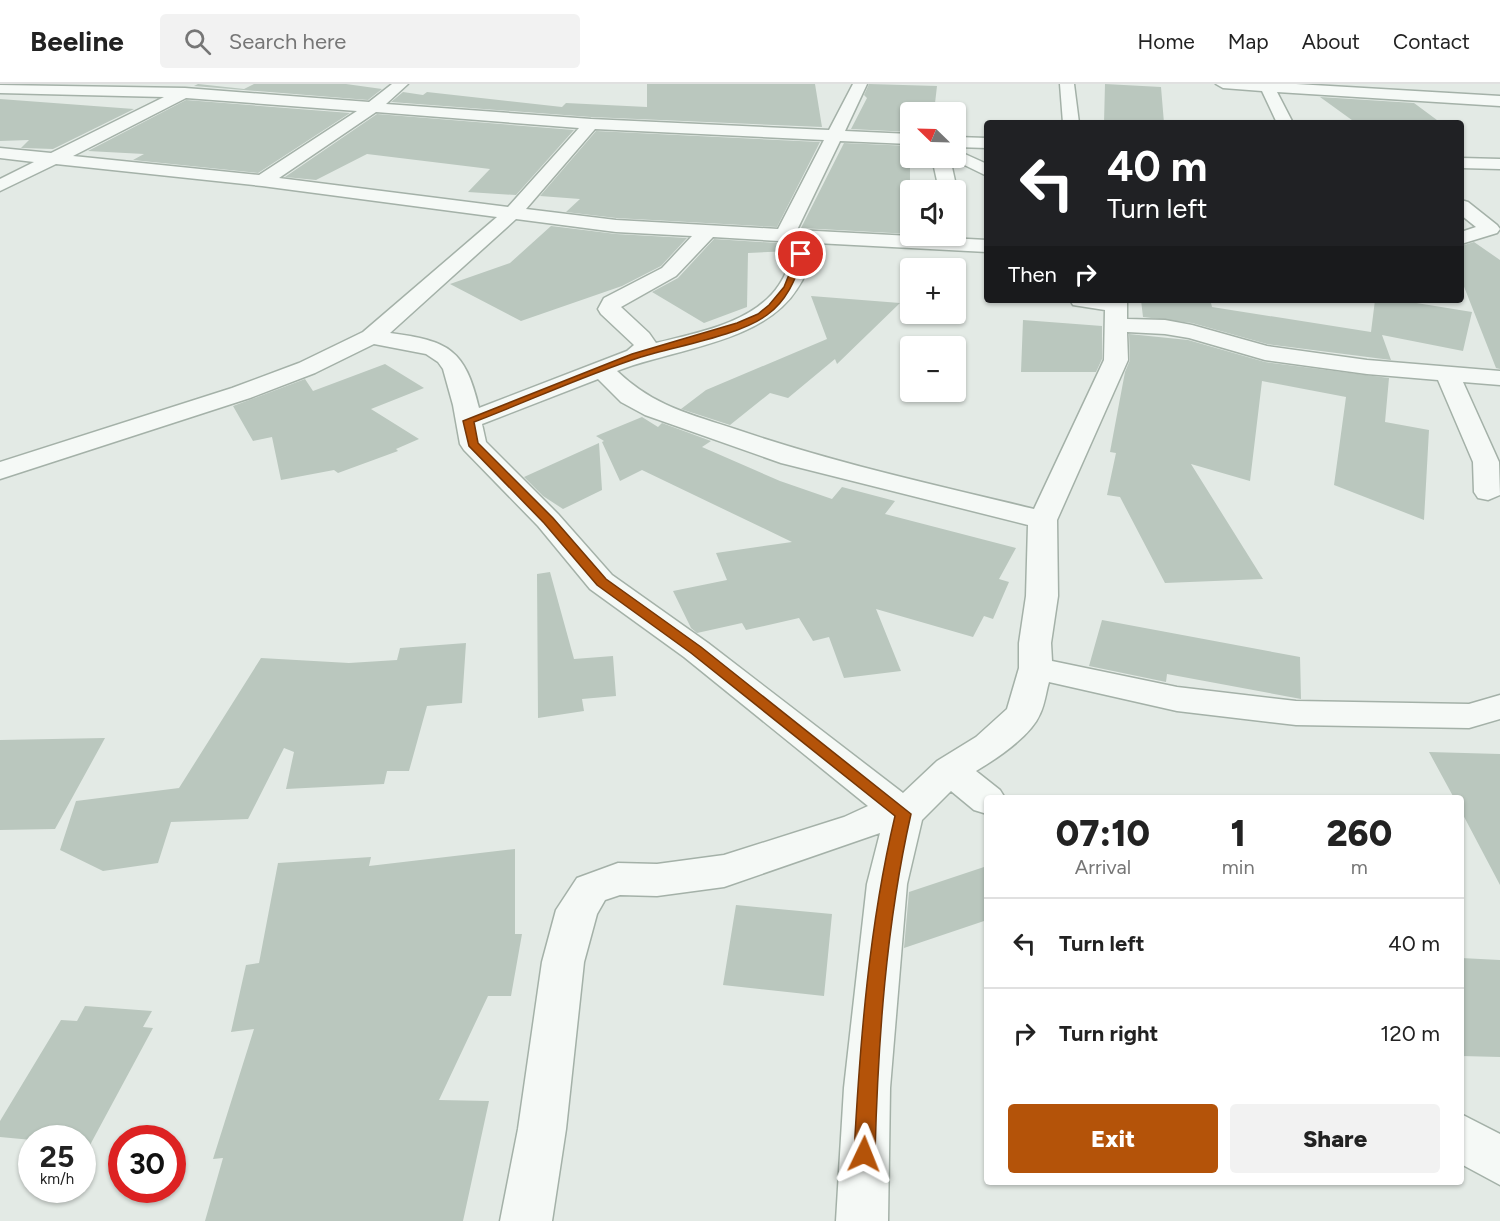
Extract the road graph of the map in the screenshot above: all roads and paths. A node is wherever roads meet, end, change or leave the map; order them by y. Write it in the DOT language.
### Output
graph roads {
  1 [pos="401,84"];
  2 [pos="860,84"];
  3 [pos="1067,84"];
  4 [pos="1223,84"];
  5 [pos="1267,85"];
  6 [pos="0,89"];
  7 [pos="1449,91"];
  8 [pos="185,93"];
  9 [pos="1500,101"];
  10 [pos="374,107"];
  11 [pos="1071,120"];
  12 [pos="1284,120"];
  13 [pos="591,123"];
  14 [pos="836,134"];
  15 [pos="900,138"];
  16 [pos="966,142"];
  17 [pos="984,143"];
  18 [pos="0,153"];
  19 [pos="58,159"];
  20 [pos="966,160"];
  21 [pos="1464,163"];
  22 [pos="1500,164"];
  23 [pos="984,169"];
  24 [pos="262,181"];
  25 [pos="0,186"];
  26 [pos="1464,208"];
  27 [pos="513,212"];
  28 [pos="707,232"];
  29 [pos="784,236"];
  30 [pos="808,237"];
  31 [pos="1464,237"];
  32 [pos="900,239"];
  33 [pos="966,246"];
  34 [pos="984,254"];
  35 [pos="1092,303"];
  36 [pos="1116,310"];
  37 [pos="370,337"];
  38 [pos="635,356"];
  39 [pos="602,370"];
  40 [pos="1447,374"];
  41 [pos="1500,378"];
  42 [pos="468,421"];
  43 [pos="0,471"];
  44 [pos="1488,492"];
  45 [pos="1043,520"];
  46 [pos="1036,668"];
  47 [pos="1500,707"];
  48 [pos="950,770"];
  49 [pos="984,798"];
  50 [pos="900,811"];
  51 [pos="1464,1139"];
  52 [pos="1500,1161"];
  53 [pos="526,1221"];
  54 [pos="862,1221"];
  1 -- 10 [label="street"];
  2 -- 14 [label="street"];
  3 -- 11 [label="street"];
  4 -- 5 [label="street"];
  5 -- 7 [label="street"];
  5 -- 12 [label="street"];
  6 -- 8 [label="street"];
  7 -- 9 [label="street"];
  8 -- 10 [label="street"];
  8 -- 19 [label="street"];
  10 -- 13 [label="street"];
  10 -- 24 [label="street"];
  13 -- 14 [label="street"];
  13 -- 27 [label="street"];
  14 -- 15 [label="street"];
  14 -- 29 [label="street"];
  16 -- 17 [label="street"];
  18 -- 19 [label="street"];
  19 -- 24 [label="street"];
  19 -- 25 [label="street"];
  20 -- 23 [label="street"];
  21 -- 22 [label="street"];
  24 -- 27 [label="street"];
  26 -- 31 [label="street"];
  27 -- 28 [label="street"];
  27 -- 37 [label="street"];
  28 -- 29 [label="street"];
  28 -- 38 [label="street"];
  29 -- 30 [label="street"];
  30 -- 32 [label="street"];
  30 -- 38 [label="street"];
  33 -- 34 [label="street"];
  35 -- 36 [label="street"];
  36 -- 40 [label="street"];
  36 -- 45 [label="street"];
  37 -- 42 [label="street"];
  37 -- 43 [label="street"];
  38 -- 39 [label="street"];
  39 -- 42 [label="street"];
  39 -- 45 [label="street"];
  40 -- 41 [label="street"];
  40 -- 44 [label="street"];
  42 -- 50 [label="street"];
  45 -- 46 [label="street"];
  46 -- 47 [label="street"];
  46 -- 48 [label="street"];
  48 -- 49 [label="street"];
  48 -- 50 [label="street"];
  50 -- 53 [label="street"];
  50 -- 54 [label="street"];
  51 -- 52 [label="street"];
}
